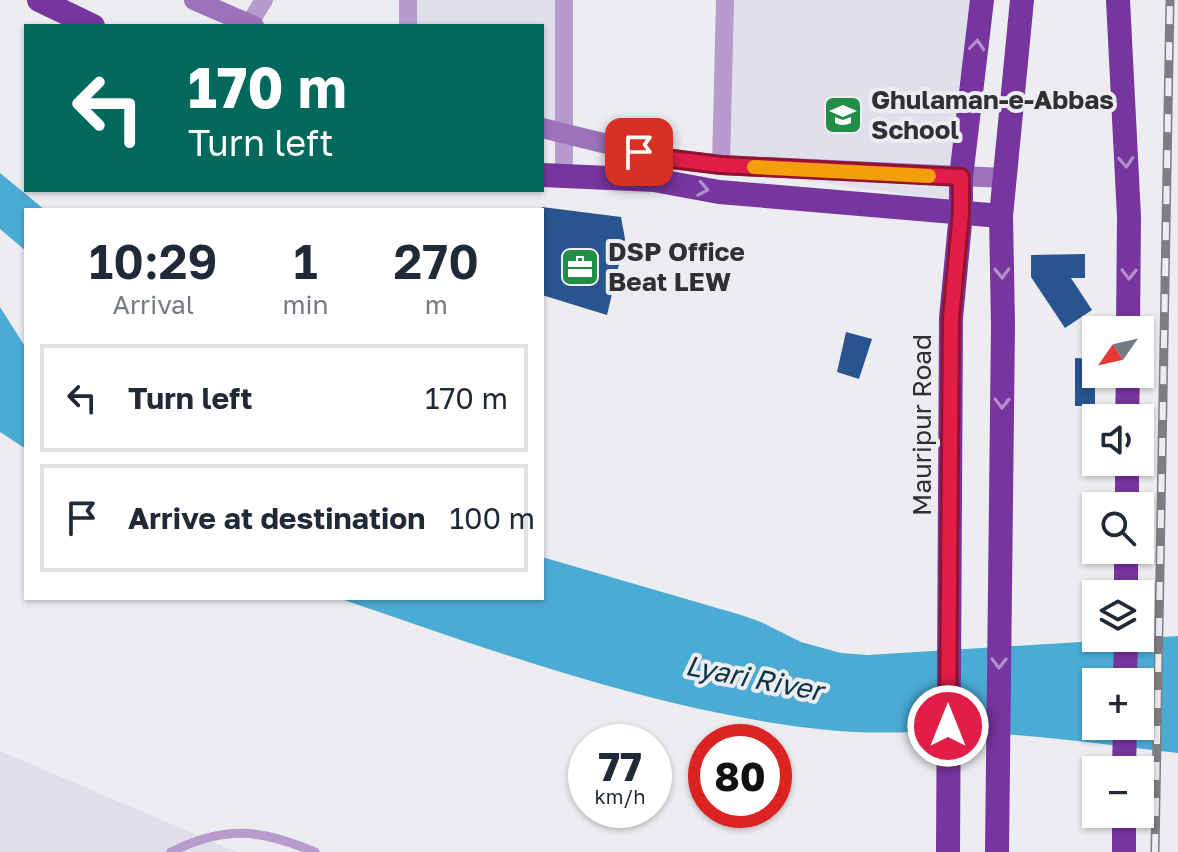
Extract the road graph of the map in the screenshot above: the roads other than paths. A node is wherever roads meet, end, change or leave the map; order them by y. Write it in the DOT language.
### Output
graph roads {
  1 [pos="39,0"];
  2 [pos="194,0"];
  3 [pos="408,0"];
  4 [pos="564,0"];
  5 [pos="725,0"];
  6 [pos="982,0"];
  7 [pos="1022,0"];
  8 [pos="1118,0"];
  9 [pos="258,2"];
  10 [pos="89,24"];
  11 [pos="250,24"];
  12 [pos="252,24"];
  13 [pos="408,24"];
  14 [pos="544,129"];
  15 [pos="563,134"];
  16 [pos="721,165"];
  17 [pos="553,176"];
  18 [pos="961,177"];
  19 [pos="1004,178"];
  20 [pos="961,213"];
  21 [pos="1001,216"];
  22 [pos="1128,316"];
  23 [pos="1124,828"];
  24 [pos="171,852"];
  25 [pos="315,852"];
  26 [pos="948,852"];
  27 [pos="997,852"];
  28 [pos="1124,852"];
  1 -- 10 [label="highway"];
  2 -- 11 [label="main road"];
  3 -- 13 [label="street"];
  4 -- 15 [label="street"];
  5 -- 16 [label="street"];
  18 -- 6 [label="highway, Mauripur Road, one-way"];
  7 -- 19 [label="highway"];
  8 -- 22 [label="highway, one-way"];
  9 -- 12 [label="street"];
  14 -- 15 [label="main road"];
  15 -- 16 [label="main road"];
  15 -- 17 [label="street"];
  16 -- 18 [label="main road"];
  17 -- 20 [label="highway, one-way"];
  18 -- 19 [label="main road"];
  18 -- 20 [label="highway, Mauripur Road"];
  19 -- 21 [label="highway"];
  20 -- 21 [label="highway"];
  20 -- 26 [label="highway, Mauripur Road"];
  21 -- 27 [label="highway, one-way"];
  23 -- 28 [label="highway"];
  24 -- 25 [label="lane"];
}
